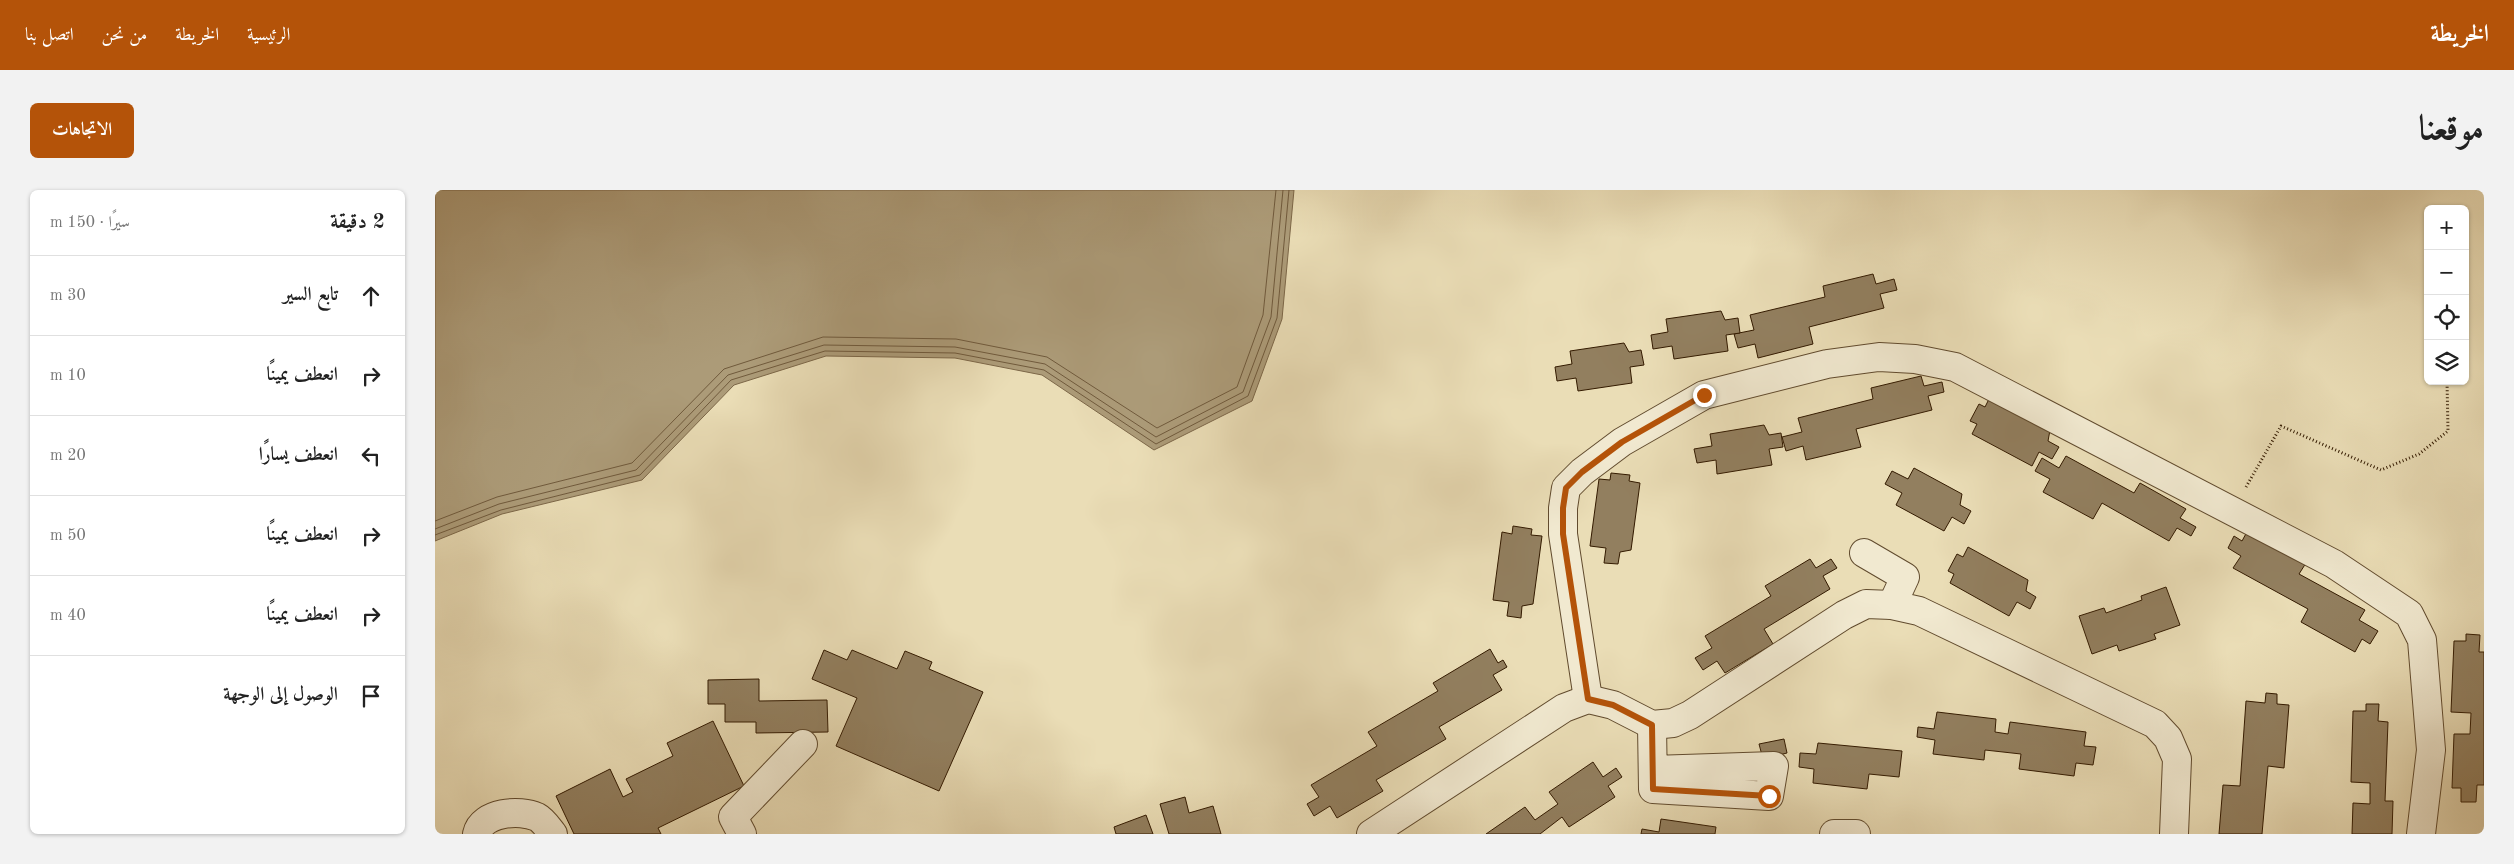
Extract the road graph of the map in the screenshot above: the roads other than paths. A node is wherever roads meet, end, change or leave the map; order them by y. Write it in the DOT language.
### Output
graph roads {
  1 [pos="1863,553"];
  2 [pos="1892,605"];
  3 [pos="1588,699"];
  4 [pos="1652,725"];
  5 [pos="803,744"];
  6 [pos="1653,770"];
  7 [pos="477,834"];
  8 [pos="553,834"];
  9 [pos="742,834"];
  10 [pos="1371,834"];
  11 [pos="1834,834"];
  12 [pos="1856,834"];
  13 [pos="2174,834"];
  14 [pos="2421,834"];
  1 -- 2 [label="street"];
  2 -- 4 [label="street"];
  2 -- 13 [label="street"];
  3 -- 4 [label="street"];
  3 -- 10 [label="street"];
  3 -- 14 [label="street"];
  4 -- 6 [label="street"];
  5 -- 9 [label="street"];
  7 -- 8 [label="street"];
  11 -- 12 [label="street"];
}
